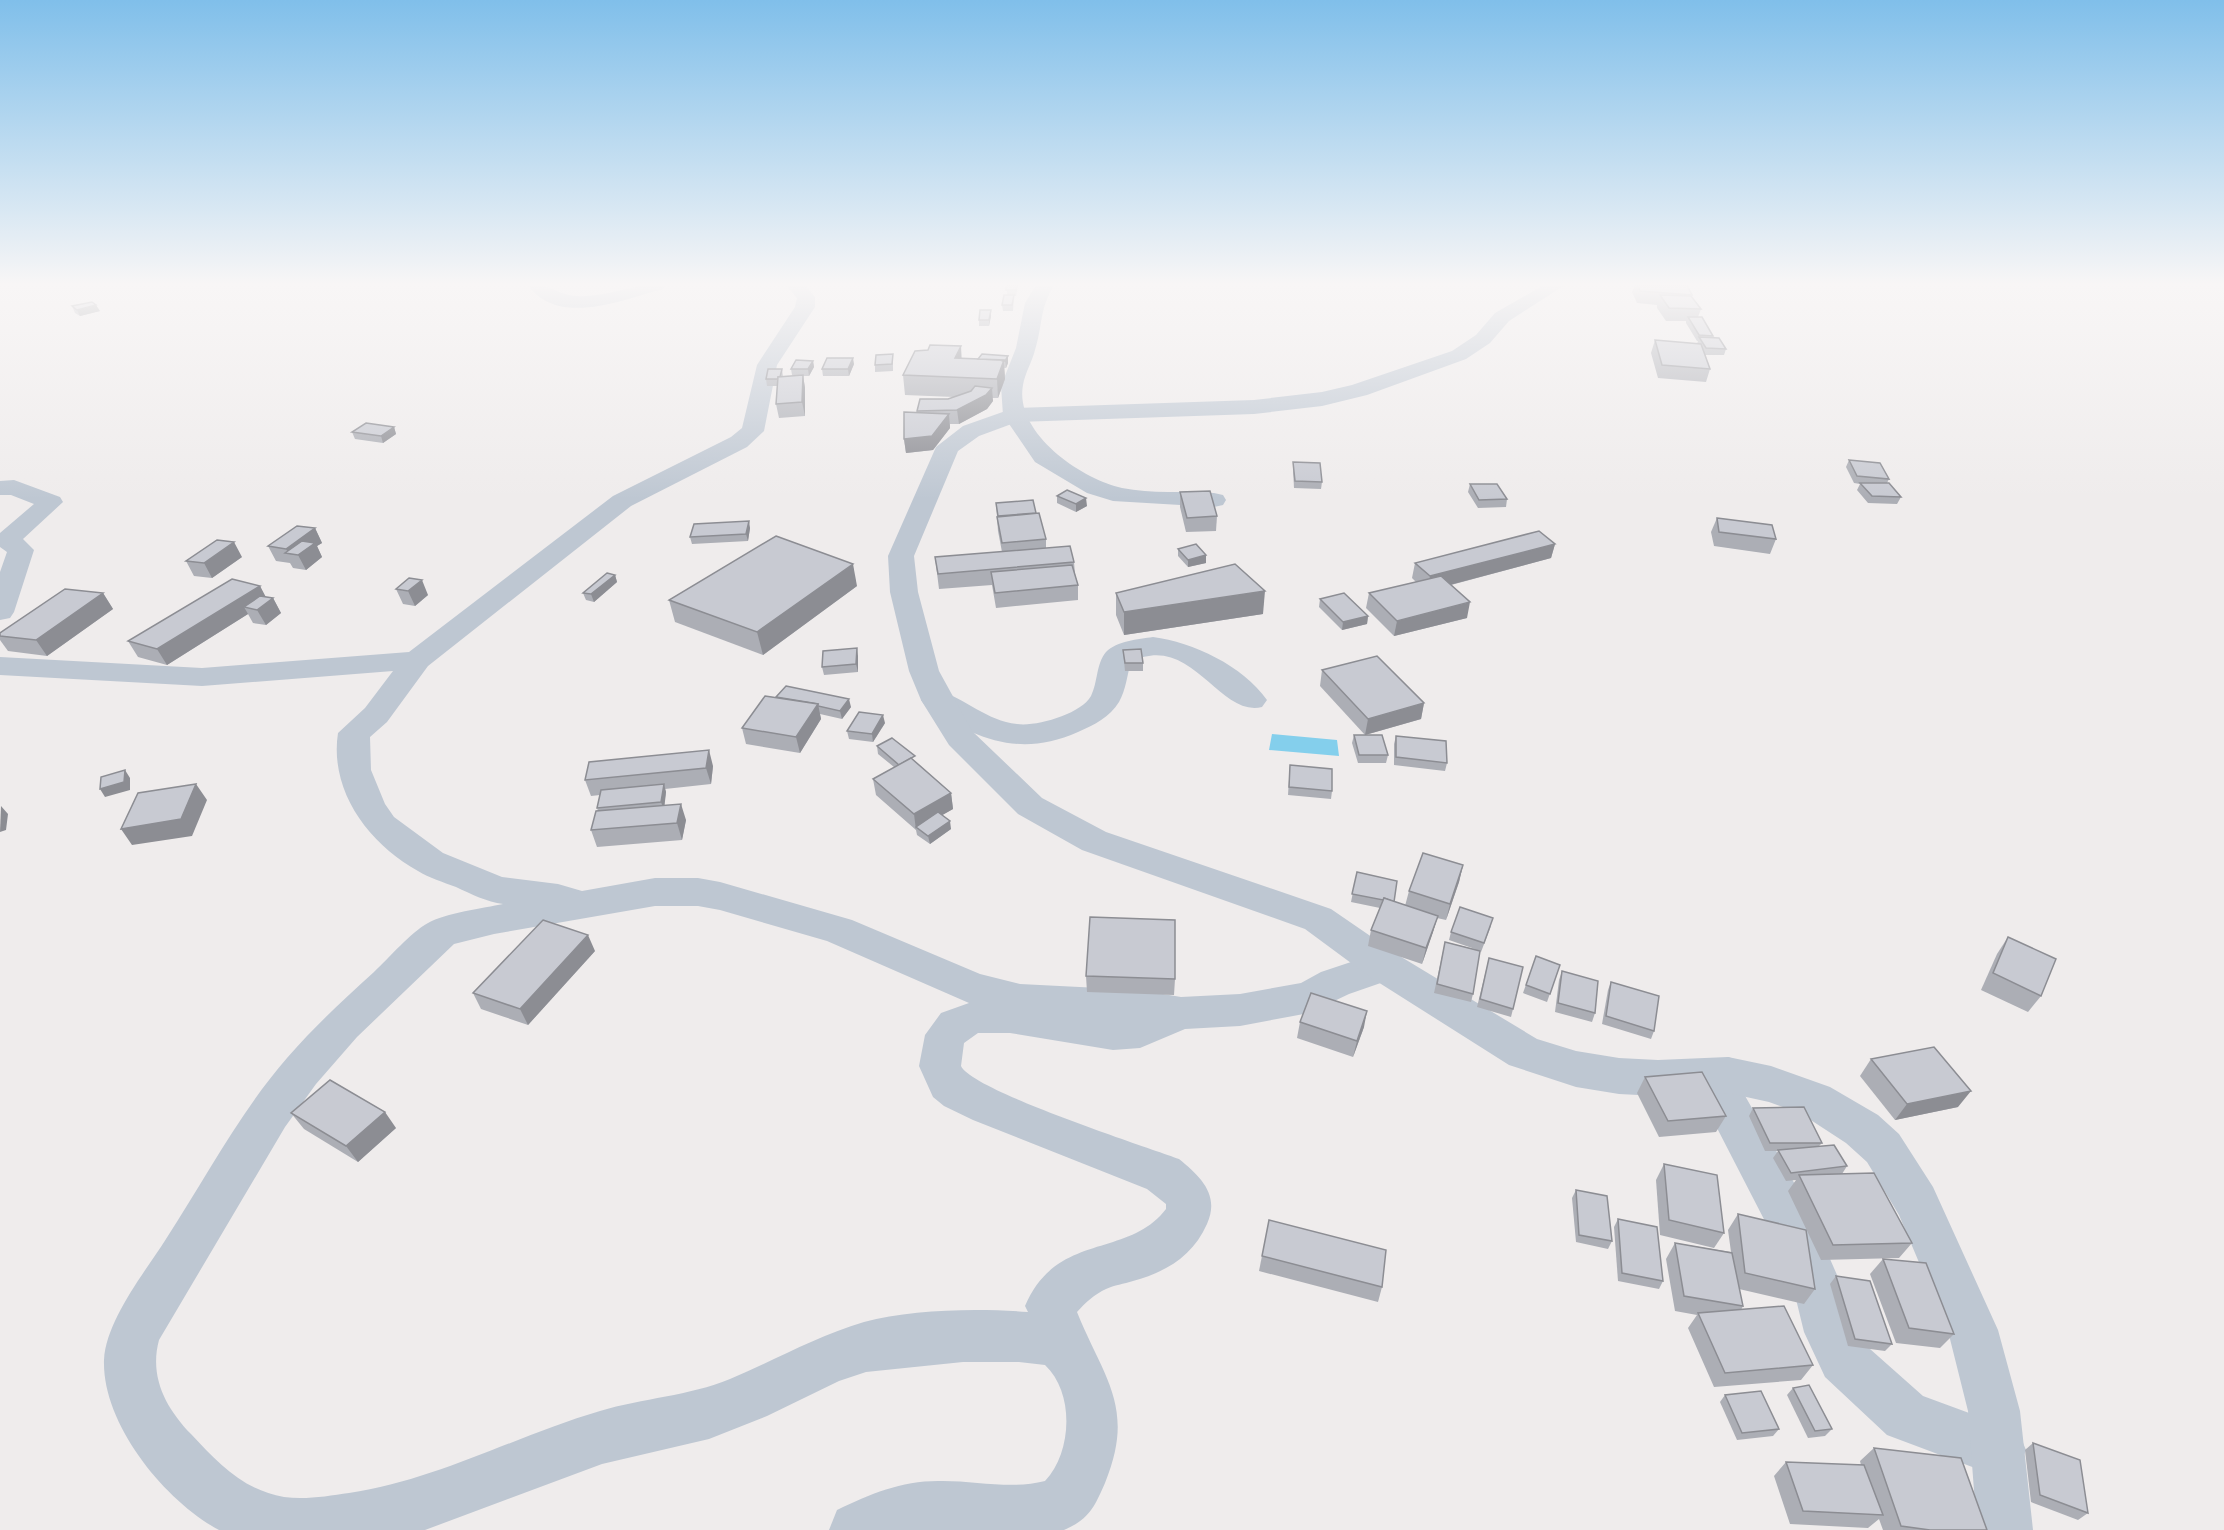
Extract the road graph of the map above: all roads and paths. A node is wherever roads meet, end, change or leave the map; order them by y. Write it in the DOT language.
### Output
graph roads {
  1 [pos="773,356"];
  2 [pos="1023,356"];
  3 [pos="1454,356"];
  4 [pos="1014,415"];
  5 [pos="0,488"];
  6 [pos="1214,500"];
  7 [pos="0,612"];
  8 [pos="417,660"];
  9 [pos="0,666"];
  10 [pos="937,700"];
  11 [pos="1251,700"];
  12 [pos="582,905"];
  13 [pos="1384,966"];
  14 [pos="1182,1013"];
  15 [pos="1728,1075"];
  16 [pos="1068,1352"];
  17 [pos="1999,1450"];
  18 [pos="857,1530"];
  19 [pos="2005,1530"];
  1 -- 8 [label="street"];
  2 -- 4 [label="street"];
  3 -- 4 [label="street"];
  4 -- 6 [label="street"];
  4 -- 10 [label="street"];
  5 -- 7 [label="street"];
  8 -- 9 [label="street"];
  8 -- 12 [label="street"];
  10 -- 11 [label="street"];
  10 -- 13 [label="street"];
  12 -- 14 [label="street"];
  12 -- 16 [label="street"];
  13 -- 14 [label="street"];
  13 -- 15 [label="street"];
  14 -- 16 [label="street"];
  15 -- 17 [label="street"];
  15 -- 17 [label="street"];
  16 -- 18 [label="street"];
  17 -- 19 [label="street"];
}
